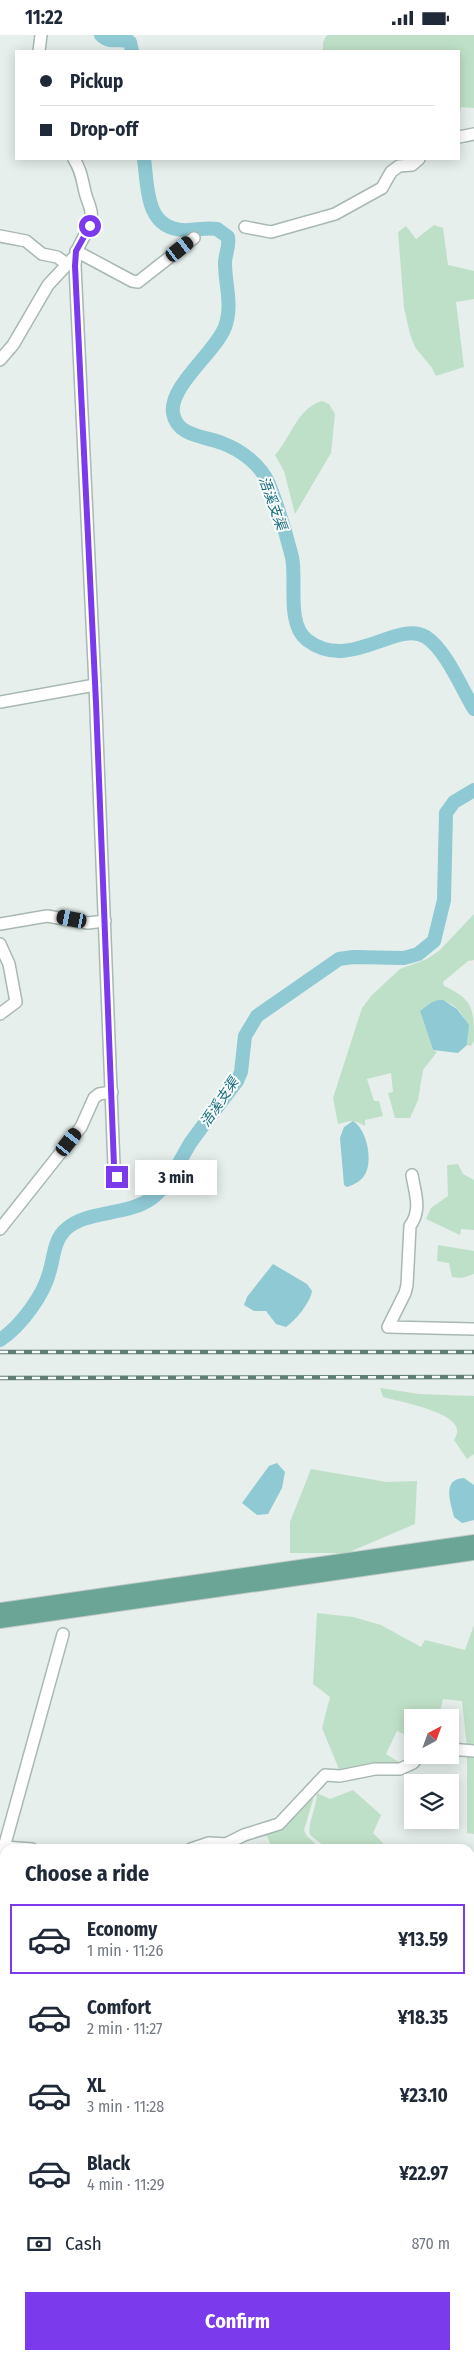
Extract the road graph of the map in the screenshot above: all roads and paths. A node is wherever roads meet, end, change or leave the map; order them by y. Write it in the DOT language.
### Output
graph roads {
  1 [pos="41,35"];
  2 [pos="39,50"];
  3 [pos="474,134"];
  4 [pos="460,137"];
  5 [pos="75,160"];
  6 [pos="417,160"];
  7 [pos="245,227"];
  8 [pos="0,236"];
  9 [pos="194,238"];
  10 [pos="73,257"];
  11 [pos="0,360"];
  12 [pos="95,685"];
  13 [pos="0,702"];
  14 [pos="105,921"];
  15 [pos="0,924"];
  16 [pos="0,944"];
  17 [pos="0,1014"];
  18 [pos="112,1093"];
  19 [pos="412,1175"];
  20 [pos="117,1177"];
  21 [pos="0,1229"];
  22 [pos="474,1329"];
  23 [pos="474,1542"];
  24 [pos="474,1553"];
  25 [pos="0,1610"];
  26 [pos="0,1621"];
  27 [pos="63,1634"];
  28 [pos="459,1750"];
  29 [pos="474,1751"];
  30 [pos="411,1764"];
  31 [pos="5,1844"];
  32 [pos="205,1844"];
  33 [pos="226,1844"];
  34 [pos="226,1844"];
  1 -- 2 [label="street"];
  3 -- 4 [label="street"];
  5 -- 10 [label="street"];
  6 -- 7 [label="street"];
  8 -- 10 [label="street"];
  9 -- 10 [label="street"];
  10 -- 11 [label="street"];
  10 -- 12 [label="street"];
  12 -- 13 [label="street"];
  12 -- 14 [label="street"];
  14 -- 15 [label="street"];
  14 -- 18 [label="street"];
  16 -- 17 [label="street"];
  18 -- 20 [label="street"];
  18 -- 21 [label="street"];
  19 -- 22 [label="street"];
  23 -- 25 [label="main road"];
  24 -- 26 [label="main road"];
  27 -- 31 [label="street"];
  28 -- 29 [label="street"];
  30 -- 33 [label="street"];
  32 -- 34 [label="street"];
}
